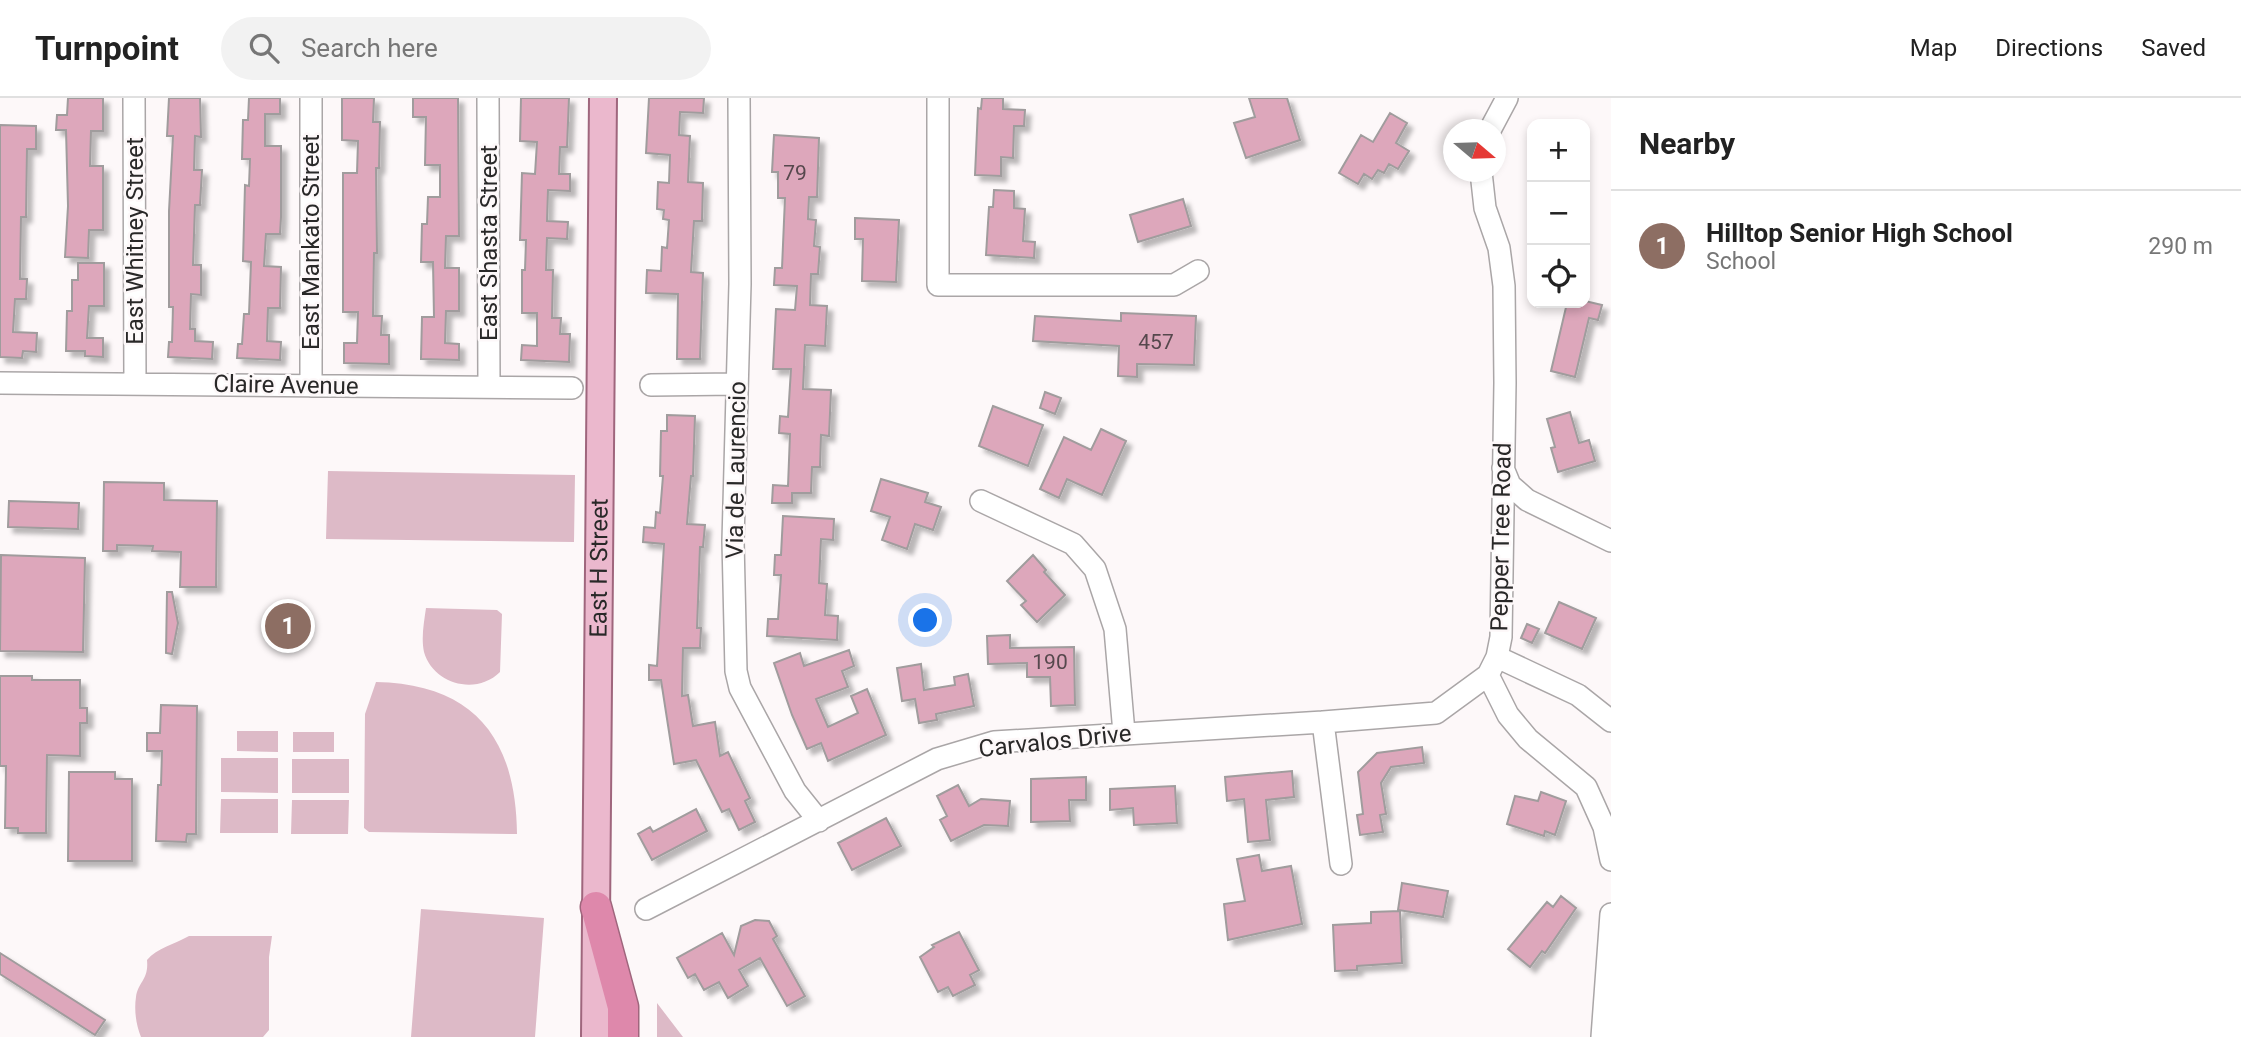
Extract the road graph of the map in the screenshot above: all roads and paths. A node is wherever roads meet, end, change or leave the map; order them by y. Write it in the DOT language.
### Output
graph roads {
  1 [pos="134,98"];
  2 [pos="311,98"];
  3 [pos="488,98"];
  4 [pos="603,98"];
  5 [pos="739,98"];
  6 [pos="938,98"];
  7 [pos="1507,98"];
  8 [pos="1496,119"];
  9 [pos="1482,182"];
  10 [pos="1198,271"];
  11 [pos="0,383"];
  12 [pos="135,384"];
  13 [pos="737,384"];
  14 [pos="651,385"];
  15 [pos="311,386"];
  16 [pos="489,387"];
  17 [pos="572,388"];
  18 [pos="1502,467"];
  19 [pos="981,501"];
  20 [pos="1611,541"];
  21 [pos="1492,666"];
  22 [pos="1611,721"];
  23 [pos="1324,722"];
  24 [pos="1124,733"];
  25 [pos="819,821"];
  26 [pos="1611,860"];
  27 [pos="1341,864"];
  28 [pos="596,907"];
  29 [pos="646,909"];
  30 [pos="1611,914"];
  31 [pos="595,1037"];
  32 [pos="624,1037"];
  33 [pos="1602,1037"];
  1 -- 12 [label="street, East Whitney Street"];
  2 -- 15 [label="street, East Mankato Street"];
  3 -- 16 [label="street, East Shasta Street"];
  4 -- 28 [label="main road, East H Street"];
  5 -- 13 [label="street, Via de Laurencio"];
  6 -- 10 [label="street"];
  7 -- 8 [label="street"];
  9 -- 18 [label="street, Pepper Tree Road"];
  11 -- 12 [label="street, Claire Avenue"];
  12 -- 15 [label="street, Claire Avenue"];
  13 -- 14 [label="street"];
  13 -- 25 [label="street, Via de Laurencio"];
  15 -- 16 [label="street, Claire Avenue"];
  16 -- 17 [label="street, Claire Avenue"];
  18 -- 20 [label="street"];
  18 -- 21 [label="street, Pepper Tree Road"];
  19 -- 24 [label="street"];
  21 -- 22 [label="street"];
  21 -- 23 [label="street, Carvalos Drive"];
  21 -- 26 [label="street"];
  23 -- 24 [label="street, Carvalos Drive"];
  23 -- 27 [label="street"];
  24 -- 25 [label="street, Carvalos Drive"];
  25 -- 29 [label="street, Carvalos Drive"];
  28 -- 31 [label="main road, East H Street"];
  28 -- 32 [label="highway"];
  30 -- 33 [label="street"];
}
